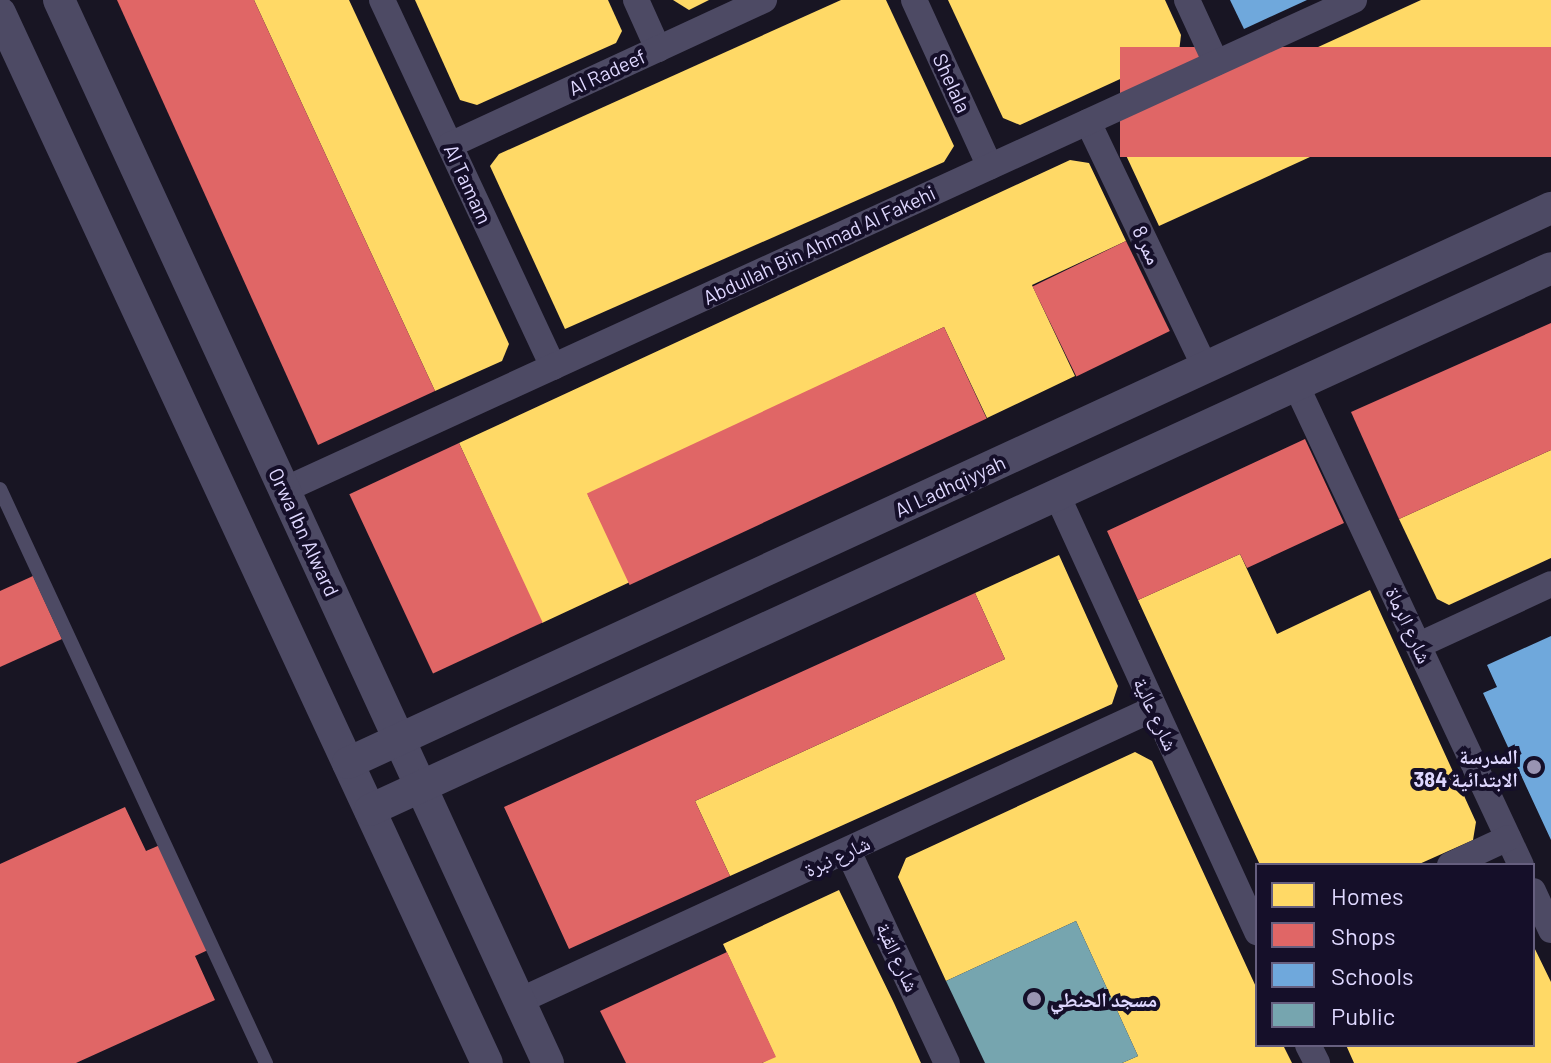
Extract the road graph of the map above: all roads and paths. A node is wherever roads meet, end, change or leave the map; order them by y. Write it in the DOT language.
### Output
graph roads {
  1 [pos="59,0"];
  2 [pos="382,0"];
  3 [pos="636,0"];
  4 [pos="764,0"];
  5 [pos="914,0"];
  6 [pos="1187,0"];
  7 [pos="1354,0"];
  8 [pos="0,13"];
  9 [pos="658,49"];
  10 [pos="1216,63"];
  11 [pos="1088,122"];
  12 [pos="450,145"];
  13 [pos="990,167"];
  14 [pos="1551,208"];
  15 [pos="1551,268"];
  16 [pos="553,367"];
  17 [pos="1205,367"];
  18 [pos="1296,385"];
  19 [pos="0,489"];
  20 [pos="284,490"];
  21 [pos="1057,495"];
  22 [pos="1551,584"];
  23 [pos="1419,645"];
  24 [pos="1153,709"];
  25 [pos="399,740"];
  26 [pos="348,763"];
  27 [pos="421,787"];
  28 [pos="370,810"];
  29 [pos="1508,838"];
  30 [pos="848,851"];
  31 [pos="1454,863"];
  32 [pos="1520,863"];
  33 [pos="1535,895"];
  34 [pos="1255,928"];
  35 [pos="1551,930"];
  36 [pos="519,1001"];
  37 [pos="266,1063"];
  38 [pos="487,1063"];
  39 [pos="548,1063"];
  40 [pos="947,1063"];
  1 -- 20 [label="street, Orwa Ibn Alward"];
  2 -- 12 [label="street, Al Tamam"];
  3 -- 9 [label="street"];
  4 -- 9 [label="street, Al Radeef"];
  5 -- 13 [label="street, Shelala"];
  6 -- 10 [label="street"];
  7 -- 10 [label="street, Abdullah Bin Ahmad Al Fakehi"];
  8 -- 26 [label="street"];
  9 -- 12 [label="street, Al Radeef"];
  10 -- 11 [label="street, Abdullah Bin Ahmad Al Fakehi"];
  11 -- 13 [label="street, Abdullah Bin Ahmad Al Fakehi"];
  11 -- 17 [label="street, ممر 8"];
  12 -- 16 [label="street, Al Tamam"];
  13 -- 16 [label="street, Abdullah Bin Ahmad Al Fakehi"];
  14 -- 17 [label="street, Al Ladhqiyyah"];
  15 -- 18 [label="street"];
  16 -- 20 [label="street, Abdullah Bin Ahmad Al Fakehi"];
  17 -- 25 [label="street, Al Ladhqiyyah"];
  18 -- 21 [label="street"];
  18 -- 23 [label="street, شارع الرماة"];
  19 -- 37 [label="lane"];
  20 -- 25 [label="street, Orwa Ibn Alward"];
  21 -- 24 [label="street, شارع عالية"];
  21 -- 27 [label="street"];
  22 -- 23 [label="street"];
  23 -- 29 [label="street, شارع الرماة"];
  24 -- 30 [label="street, شارع نبرة"];
  24 -- 34 [label="street, شارع عالية"];
  25 -- 26 [label="street, Al Ladhqiyyah"];
  25 -- 27 [label="street, Orwa Ibn Alward"];
  26 -- 28 [label="street"];
  27 -- 28 [label="street"];
  27 -- 36 [label="street, Orwa Ibn Alward"];
  28 -- 38 [label="street"];
  29 -- 31 [label="street"];
  29 -- 32 [label="street, شارع الرماة"];
  30 -- 36 [label="street, شارع نبرة"];
  30 -- 40 [label="street, شارع القبة"];
  33 -- 35 [label="street"];
  36 -- 39 [label="street, Orwa Ibn Alward"];
}
